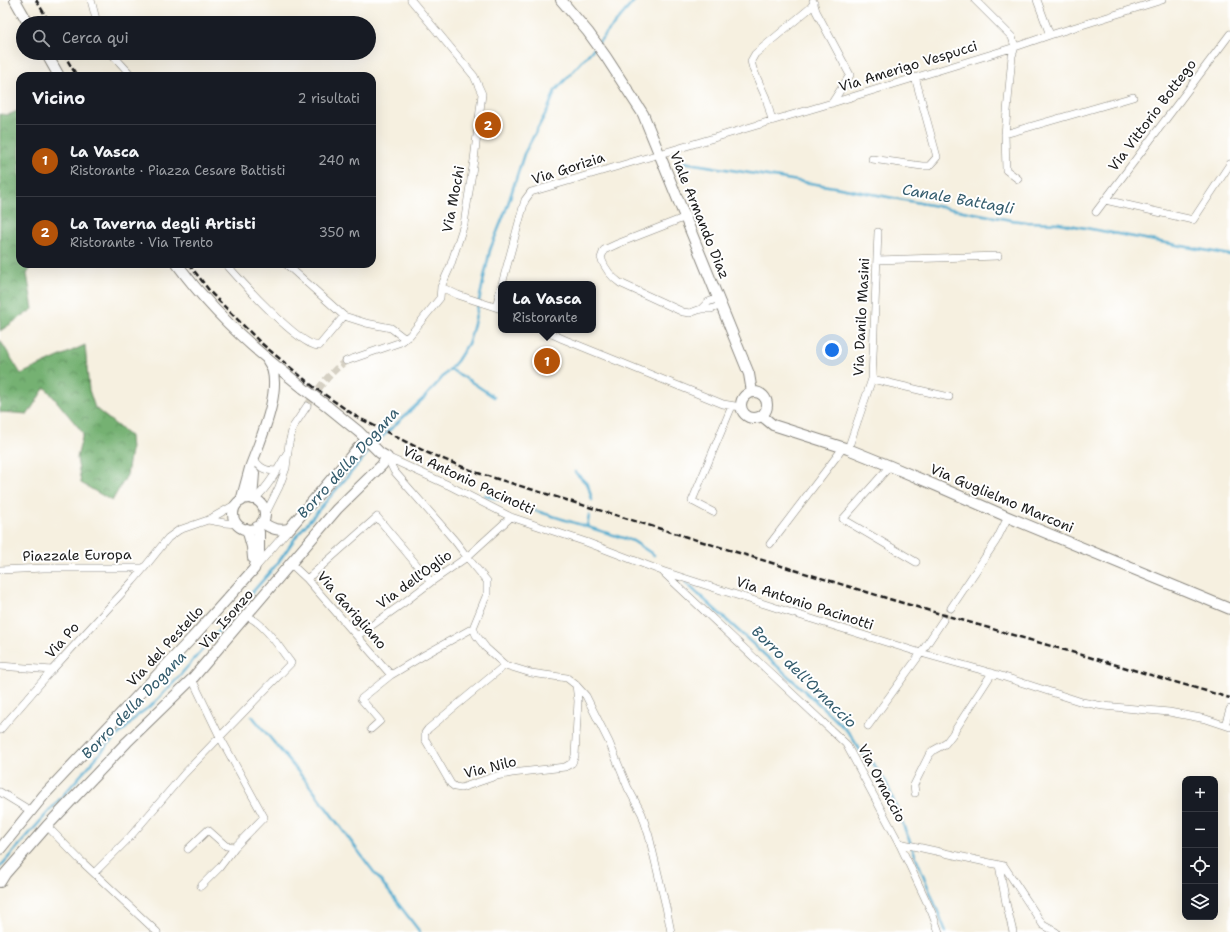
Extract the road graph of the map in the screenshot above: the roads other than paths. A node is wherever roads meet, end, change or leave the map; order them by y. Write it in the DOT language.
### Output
graph roads {
  1 [pos="15,0"];
  2 [pos="91,0"];
  3 [pos="410,0"];
  4 [pos="561,0"];
  5 [pos="975,0"];
  6 [pos="1037,0"];
  7 [pos="1162,0"];
  8 [pos="813,2"];
  9 [pos="24,16"];
  10 [pos="95,16"];
  11 [pos="1230,34"];
  12 [pos="1050,35"];
  13 [pos="1015,47"];
  14 [pos="50,60"];
  15 [pos="117,60"];
  16 [pos="57,72"];
  17 [pos="128,72"];
  18 [pos="915,77"];
  19 [pos="1133,97"];
  20 [pos="832,103"];
  21 [pos="772,120"];
  22 [pos="1005,134"];
  23 [pos="660,154"];
  24 [pos="872,159"];
  25 [pos="1230,164"];
  26 [pos="1018,179"];
  27 [pos="1104,200"];
  28 [pos="1096,212"];
  29 [pos="686,217"];
  30 [pos="878,232"];
  31 [pos="998,256"];
  32 [pos="877,260"];
  33 [pos="180,268"];
  34 [pos="230,268"];
  35 [pos="290,268"];
  36 [pos="503,281"];
  37 [pos="442,287"];
  38 [pos="458,295"];
  39 [pos="440,298"];
  40 [pos="721,302"];
  41 [pos="498,308"];
  42 [pos="344,316"];
  43 [pos="549,333"];
  44 [pos="404,338"];
  45 [pos="264,356"];
  46 [pos="346,361"];
  47 [pos="872,379"];
  48 [pos="300,385"];
  49 [pos="274,391"];
  50 [pos="752,392"];
  51 [pos="949,397"];
  52 [pos="306,406"];
  53 [pos="736,407"];
  54 [pos="762,416"];
  55 [pos="369,442"];
  56 [pos="289,449"];
  57 [pos="845,449"];
  58 [pos="383,455"];
  59 [pos="254,459"];
  60 [pos="890,466"];
  61 [pos="277,471"];
  62 [pos="253,499"];
  63 [pos="239,502"];
  64 [pos="713,512"];
  65 [pos="511,517"];
  66 [pos="1008,517"];
  67 [pos="208,520"];
  68 [pos="258,523"];
  69 [pos="237,524"];
  70 [pos="289,529"];
  71 [pos="770,544"];
  72 [pos="467,557"];
  73 [pos="916,562"];
  74 [pos="291,564"];
  75 [pos="144,568"];
  76 [pos="254,569"];
  77 [pos="0,570"];
  78 [pos="662,571"];
  79 [pos="308,579"];
  80 [pos="432,582"];
  81 [pos="951,608"];
  82 [pos="1230,608"];
  83 [pos="247,616"];
  84 [pos="943,620"];
  85 [pos="473,628"];
  86 [pos="357,636"];
  87 [pos="921,653"];
  88 [pos="505,665"];
  89 [pos="0,666"];
  90 [pos="52,670"];
  91 [pos="992,673"];
  92 [pos="391,676"];
  93 [pos="192,679"];
  94 [pos="576,685"];
  95 [pos="1230,709"];
  96 [pos="868,726"];
  97 [pos="1228,726"];
  98 [pos="371,729"];
  99 [pos="0,730"];
  100 [pos="220,737"];
  101 [pos="0,792"];
  102 [pos="915,793"];
  103 [pos="31,811"];
  104 [pos="47,826"];
  105 [pos="899,843"];
  106 [pos="236,847"];
  107 [pos="0,849"];
  108 [pos="188,850"];
  109 [pos="999,865"];
  110 [pos="94,872"];
  111 [pos="0,882"];
  112 [pos="201,886"];
  113 [pos="157,932"];
  114 [pos="671,932"];
  115 [pos="939,932"];
  116 [pos="1013,932"];
  117 [pos="1056,932"];
  1 -- 9 [label="street"];
  2 -- 10 [label="street"];
  3 -- 37 [label="street, Via Mochi"];
  4 -- 23 [label="street, Viale Armando Diaz"];
  5 -- 13 [label="street"];
  6 -- 12 [label="street"];
  7 -- 12 [label="street, Via Amerigo Vespucci"];
  8 -- 20 [label="street"];
  8 -- 21 [label="street"];
  11 -- 27 [label="street, Via Vittorio Bottego"];
  12 -- 13 [label="street, Via Amerigo Vespucci"];
  13 -- 18 [label="street, Via Amerigo Vespucci"];
  13 -- 22 [label="street"];
  14 -- 16 [label="street"];
  15 -- 17 [label="street"];
  18 -- 20 [label="street, Via Amerigo Vespucci"];
  18 -- 24 [label="street"];
  19 -- 22 [label="street"];
  20 -- 21 [label="street, Via Amerigo Vespucci"];
  21 -- 23 [label="street, Via Amerigo Vespucci"];
  22 -- 26 [label="street"];
  23 -- 29 [label="street, Viale Armando Diaz"];
  23 -- 36 [label="street, Via Gorizia"];
  25 -- 27 [label="street"];
  27 -- 28 [label="street, Via Vittorio Bottego"];
  29 -- 40 [label="street, Viale Armando Diaz"];
  29 -- 40 [label="street"];
  30 -- 32 [label="street, Via Danilo Masini"];
  31 -- 32 [label="street"];
  32 -- 47 [label="street, Via Danilo Masini"];
  33 -- 45 [label="street"];
  34 -- 42 [label="street"];
  35 -- 42 [label="street"];
  37 -- 38 [label="street"];
  37 -- 39 [label="street, Via Mochi"];
  38 -- 39 [label="street"];
  38 -- 41 [label="street"];
  39 -- 44 [label="street"];
  40 -- 50 [label="street, Viale Armando Diaz"];
  42 -- 44 [label="street"];
  43 -- 53 [label="street"];
  44 -- 46 [label="street"];
  45 -- 48 [label="street"];
  45 -- 49 [label="street"];
  47 -- 51 [label="street"];
  47 -- 57 [label="street, Via Danilo Masini"];
  48 -- 49 [label="street"];
  48 -- 55 [label="street, bridge"];
  49 -- 59 [label="street"];
  50 -- 53 [label="street"];
  50 -- 54 [label="street"];
  52 -- 56 [label="street"];
  53 -- 54 [label="street"];
  53 -- 64 [label="street"];
  54 -- 57 [label="street, Via Guglielmo Marconi"];
  55 -- 58 [label="street"];
  55 -- 70 [label="street, Via del Pestello"];
  56 -- 61 [label="street"];
  56 -- 68 [label="street"];
  57 -- 60 [label="street, Via Guglielmo Marconi"];
  57 -- 71 [label="street, Via Danilo Masini"];
  58 -- 65 [label="street, Via Antonio Pacinotti"];
  58 -- 72 [label="street"];
  58 -- 74 [label="street, Via Isonzo"];
  59 -- 61 [label="street"];
  59 -- 62 [label="street"];
  59 -- 63 [label="street"];
  60 -- 66 [label="street, Via Guglielmo Marconi"];
  60 -- 73 [label="street"];
  61 -- 62 [label="street"];
  62 -- 63 [label="street"];
  62 -- 68 [label="street"];
  63 -- 67 [label="street, Piazzale Europa"];
  63 -- 69 [label="street"];
  65 -- 72 [label="street, Via dell'Oglio"];
  65 -- 78 [label="street, Via Antonio Pacinotti"];
  66 -- 81 [label="street"];
  66 -- 82 [label="street, Via Guglielmo Marconi"];
  67 -- 69 [label="street, Piazzale Europa"];
  67 -- 75 [label="street, Piazzale Europa"];
  68 -- 69 [label="street"];
  68 -- 70 [label="street"];
  68 -- 76 [label="street"];
  70 -- 76 [label="street, Via del Pestello"];
  72 -- 80 [label="street, Via dell'Oglio"];
  72 -- 85 [label="street"];
  74 -- 79 [label="street, Via Garigliano"];
  74 -- 83 [label="street, Via Isonzo"];
  75 -- 77 [label="street, Piazzale Europa"];
  75 -- 90 [label="street, Via Po"];
  76 -- 103 [label="street, Via del Pestello"];
  78 -- 87 [label="street, Via Antonio Pacinotti"];
  78 -- 105 [label="street, Via Ornaccio"];
  79 -- 80 [label="street"];
  79 -- 86 [label="street, Via Garigliano"];
  80 -- 86 [label="street, Via dell'Oglio"];
  83 -- 93 [label="street, Via Isonzo"];
  83 -- 100 [label="street"];
  84 -- 87 [label="street"];
  85 -- 88 [label="street"];
  85 -- 92 [label="street"];
  86 -- 92 [label="street, Via Garigliano"];
  87 -- 91 [label="street, Via Antonio Pacinotti"];
  87 -- 96 [label="street"];
  88 -- 94 [label="street"];
  88 -- 94 [label="street, Via Nilo"];
  89 -- 90 [label="street"];
  90 -- 99 [label="street, Via Po"];
  91 -- 97 [label="street, Via Antonio Pacinotti"];
  91 -- 102 [label="street"];
  92 -- 98 [label="street"];
  93 -- 100 [label="street"];
  93 -- 104 [label="street, Via Isonzo"];
  94 -- 114 [label="street"];
  95 -- 97 [label="street"];
  100 -- 106 [label="street"];
  100 -- 110 [label="street"];
  101 -- 103 [label="street"];
  103 -- 107 [label="street, Via del Pestello"];
  104 -- 110 [label="street"];
  104 -- 111 [label="street, Via Isonzo"];
  105 -- 109 [label="street"];
  105 -- 115 [label="street, Via Ornaccio"];
  106 -- 108 [label="street"];
  106 -- 112 [label="street"];
  109 -- 116 [label="street"];
  109 -- 117 [label="street"];
  110 -- 113 [label="street"];
}
